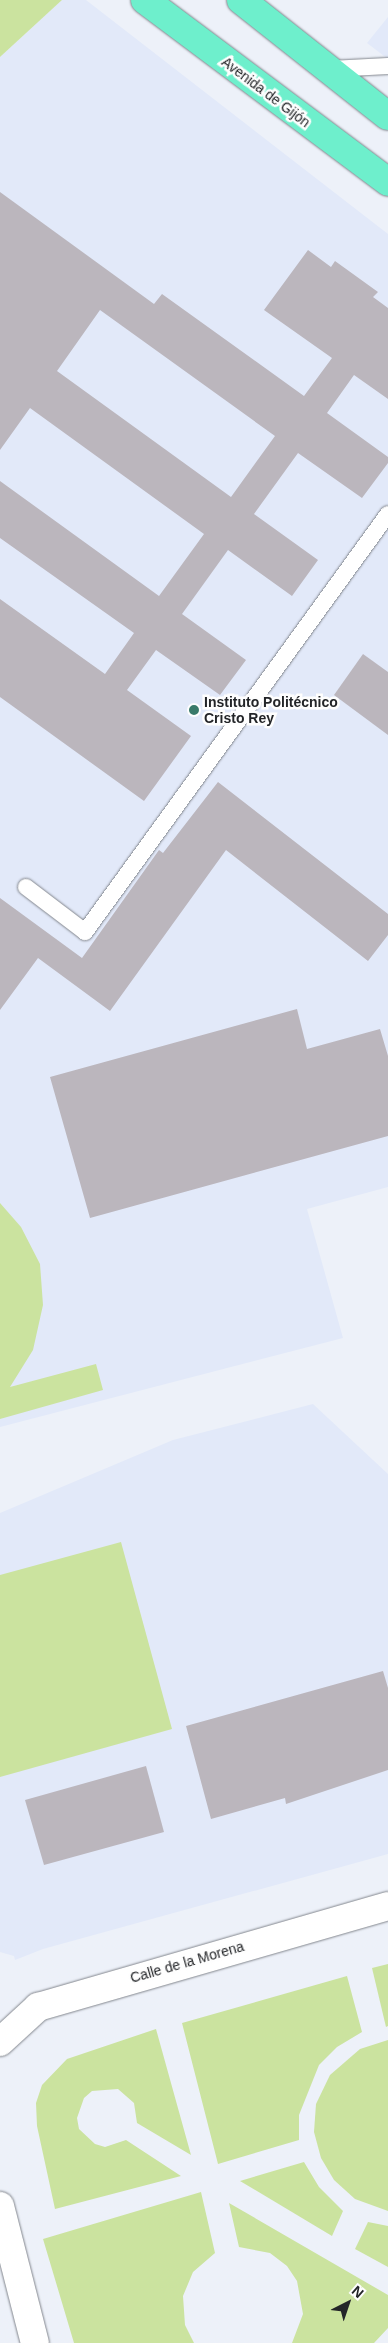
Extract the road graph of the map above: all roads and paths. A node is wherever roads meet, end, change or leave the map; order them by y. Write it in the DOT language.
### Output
graph roads {
  1 [pos="145,0"];
  2 [pos="241,0"];
  3 [pos="388,66"];
  4 [pos="330,69"];
  5 [pos="388,116"];
  6 [pos="388,182"];
  7 [pos="388,514"];
  8 [pos="26,887"];
  9 [pos="388,1906"];
  10 [pos="2,2035"];
  11 [pos="0,2206"];
  12 [pos="35,2343"];
  1 -- 6 [label="highway, Avenida de Gijón"];
  2 -- 4 [label="highway"];
  3 -- 4 [label="lane"];
  4 -- 5 [label="highway"];
  7 -- 8 [label="lane"];
  9 -- 10 [label="street, Calle de la Morena"];
  11 -- 12 [label="street"];
}
